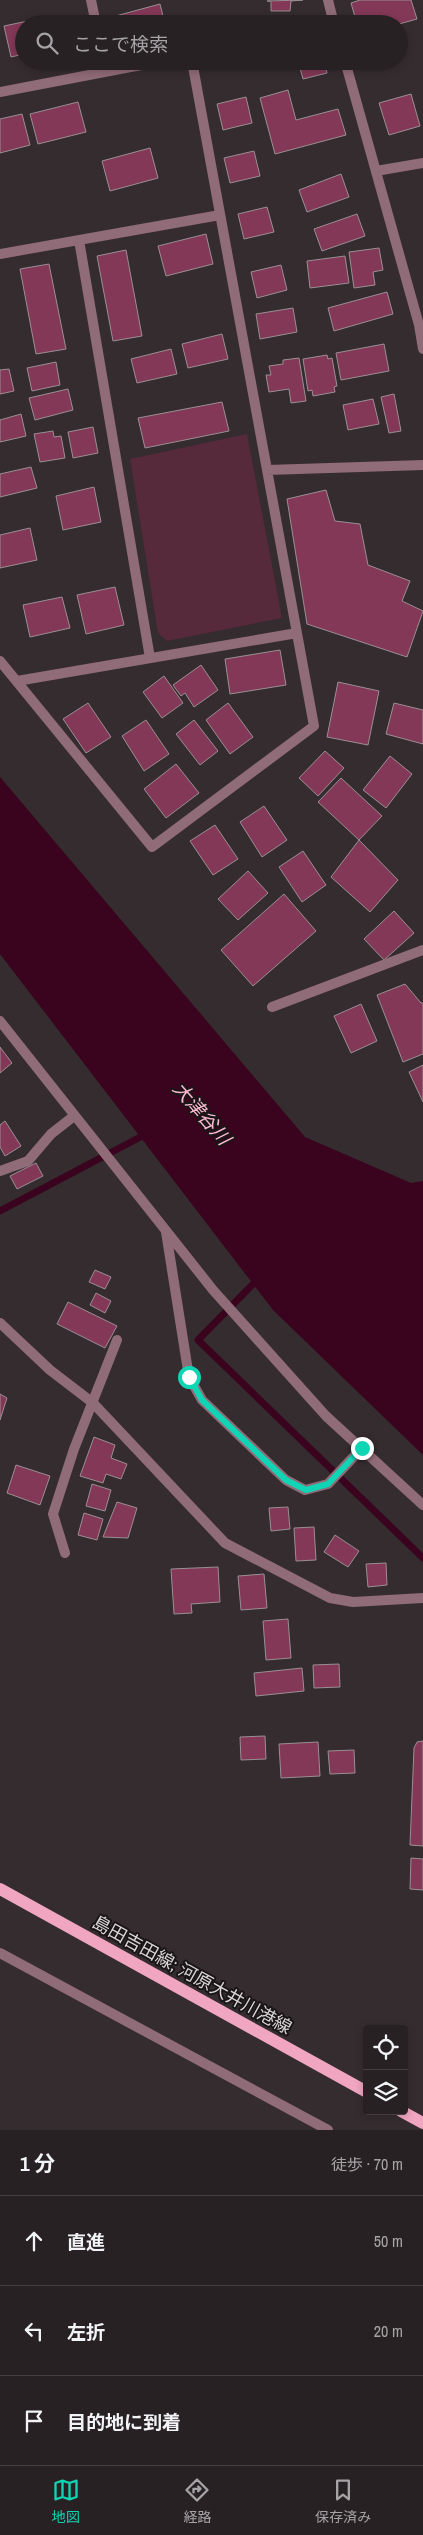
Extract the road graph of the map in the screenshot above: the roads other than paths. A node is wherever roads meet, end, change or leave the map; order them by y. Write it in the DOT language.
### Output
graph roads {
  1 [pos="91,0"];
  2 [pos="328,0"];
  3 [pos="94,15"];
  4 [pos="332,15"];
  5 [pos="115,70"];
  6 [pos="194,70"];
  7 [pos="348,70"];
  8 [pos="105,72"];
  9 [pos="0,92"];
  10 [pos="423,163"];
  11 [pos="376,171"];
  12 [pos="220,215"];
  13 [pos="79,240"];
  14 [pos="0,254"];
  15 [pos="423,349"];
  16 [pos="423,465"];
  17 [pos="267,470"];
  18 [pos="297,633"];
  19 [pos="150,658"];
  20 [pos="0,661"];
  21 [pos="17,681"];
  22 [pos="423,950"];
  23 [pos="272,1007"];
  24 [pos="0,1021"];
  25 [pos="74,1116"];
  26 [pos="0,1171"];
  27 [pos="166,1231"];
  28 [pos="0,1323"];
  29 [pos="118,1340"];
  30 [pos="93,1403"];
  31 [pos="362,1448"];
  32 [pos="423,1505"];
  33 [pos="65,1553"];
  34 [pos="423,1598"];
  35 [pos="0,1889"];
  36 [pos="0,1953"];
  37 [pos="363,2090"];
  38 [pos="408,2115"];
  39 [pos="423,2123"];
  40 [pos="328,2130"];
  1 -- 3 [label="street"];
  2 -- 4 [label="street"];
  5 -- 8 [label="street"];
  6 -- 12 [label="street"];
  7 -- 11 [label="street"];
  8 -- 9 [label="street"];
  10 -- 11 [label="street"];
  11 -- 15 [label="street"];
  12 -- 13 [label="street"];
  12 -- 17 [label="street"];
  13 -- 14 [label="street"];
  13 -- 19 [label="street"];
  16 -- 17 [label="street"];
  17 -- 18 [label="street"];
  18 -- 19 [label="street"];
  18 -- 21 [label="street"];
  19 -- 21 [label="street"];
  20 -- 21 [label="street"];
  22 -- 23 [label="street"];
  24 -- 25 [label="street"];
  25 -- 26 [label="street"];
  25 -- 27 [label="street"];
  27 -- 31 [label="street"];
  27 -- 31 [label="street"];
  28 -- 30 [label="street"];
  29 -- 30 [label="street"];
  30 -- 33 [label="street"];
  30 -- 34 [label="street"];
  31 -- 32 [label="street"];
  35 -- 37 [label="main road, 島田吉田線; 河原大井川港線"];
  36 -- 40 [label="street"];
  38 -- 39 [label="main road"];
}
